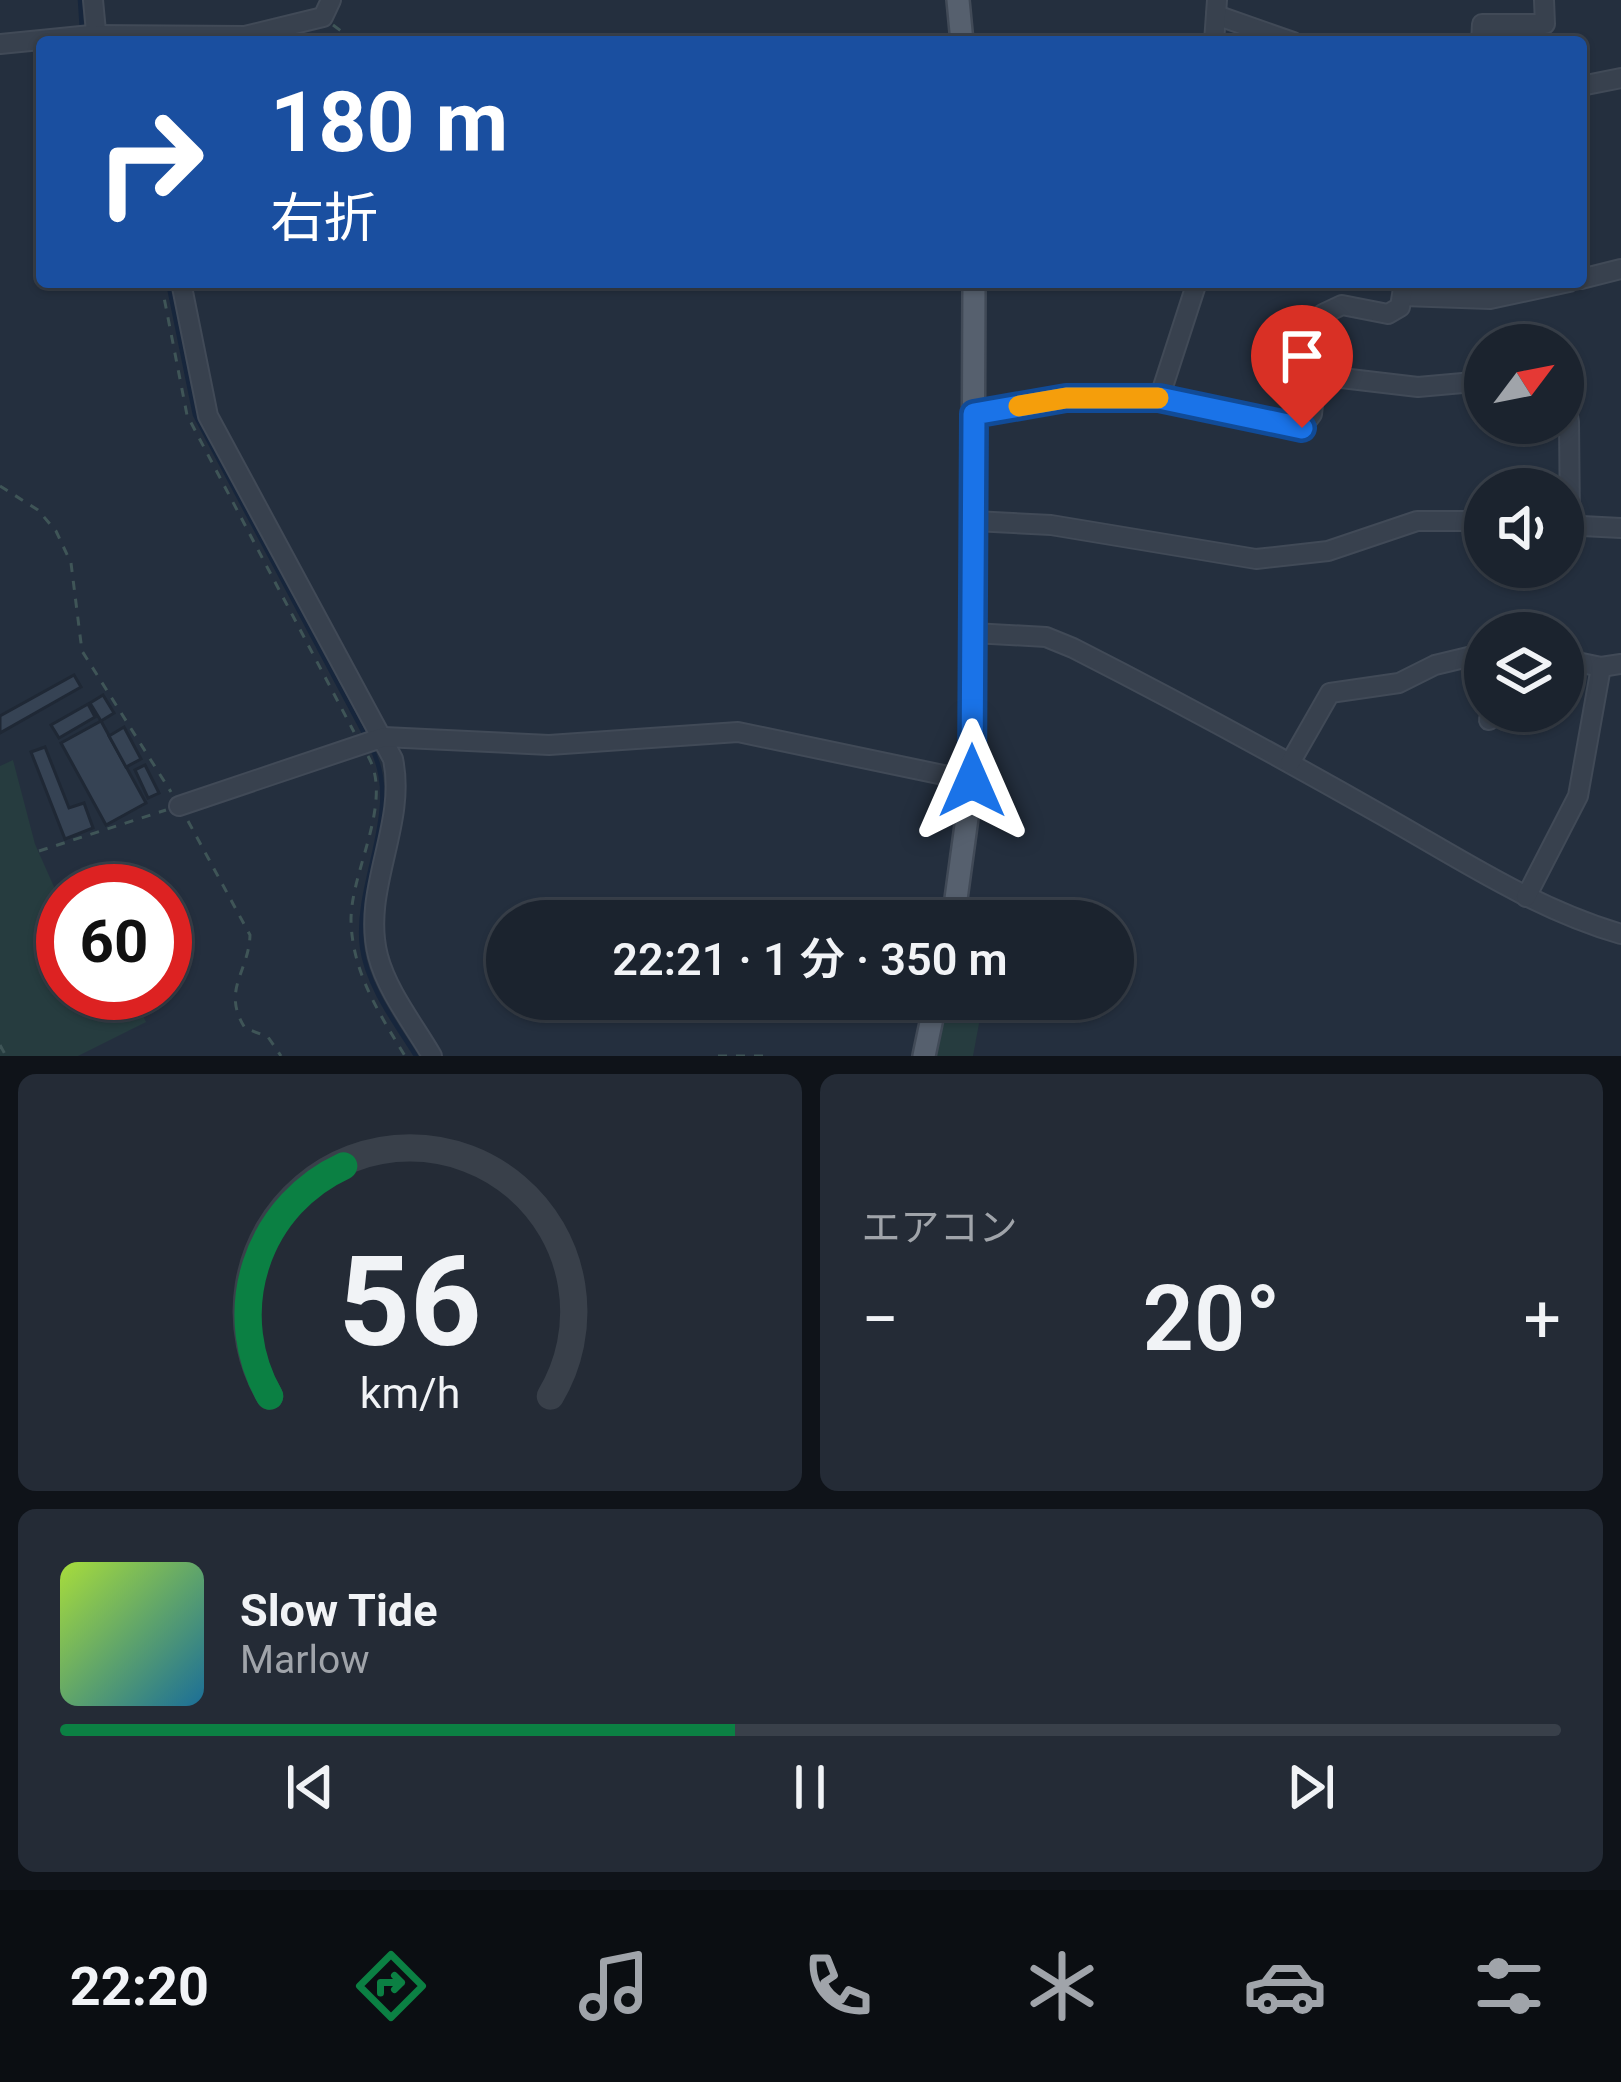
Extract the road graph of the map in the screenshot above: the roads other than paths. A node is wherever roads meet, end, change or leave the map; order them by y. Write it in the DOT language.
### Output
graph roads {
  1 [pos="93,0"];
  2 [pos="958,0"];
  3 [pos="1544,0"];
  4 [pos="1216,8"];
  5 [pos="327,9"];
  6 [pos="91,36"];
  7 [pos="168,36"];
  8 [pos="961,36"];
  9 [pos="1279,36"];
  10 [pos="1481,36"];
  11 [pos="36,41"];
  12 [pos="0,44"];
  13 [pos="1621,78"];
  14 [pos="1587,85"];
  15 [pos="1621,269"];
  16 [pos="1587,278"];
  17 [pos="182,288"];
  18 [pos="974,288"];
  19 [pos="1195,288"];
  20 [pos="1540,288"];
  21 [pos="1403,289"];
  22 [pos="1316,375"];
  23 [pos="1464,383"];
  24 [pos="1159,398"];
  25 [pos="974,414"];
  26 [pos="974,521"];
  27 [pos="1464,521"];
  28 [pos="1584,526"];
  29 [pos="1621,528"];
  30 [pos="973,633"];
  31 [pos="1464,658"];
  32 [pos="1611,666"];
  33 [pos="376,740"];
  34 [pos="1290,763"];
  35 [pos="972,781"];
  36 [pos="179,806"];
  37 [pos="1526,897"];
  38 [pos="956,900"];
  39 [pos="1621,934"];
  40 [pos="931,1020"];
  41 [pos="432,1056"];
  42 [pos="923,1056"];
  1 -- 6 [label="street"];
  2 -- 8 [label="main road"];
  3 -- 10 [label="street"];
  4 -- 9 [label="street"];
  5 -- 7 [label="street"];
  11 -- 12 [label="street"];
  13 -- 14 [label="street"];
  15 -- 16 [label="street"];
  17 -- 33 [label="street"];
  18 -- 25 [label="main road"];
  19 -- 24 [label="street"];
  20 -- 21 [label="street"];
  21 -- 22 [label="street"];
  22 -- 23 [label="street"];
  22 -- 24 [label="street"];
  24 -- 25 [label="street"];
  25 -- 26 [label="main road"];
  26 -- 27 [label="street"];
  26 -- 30 [label="main road"];
  28 -- 29 [label="street"];
  30 -- 34 [label="street"];
  30 -- 35 [label="main road"];
  31 -- 34 [label="street"];
  32 -- 37 [label="street"];
  33 -- 35 [label="street"];
  33 -- 36 [label="street"];
  33 -- 41 [label="street"];
  34 -- 37 [label="street"];
  35 -- 38 [label="main road"];
  37 -- 39 [label="street"];
  40 -- 42 [label="main road"];
}
